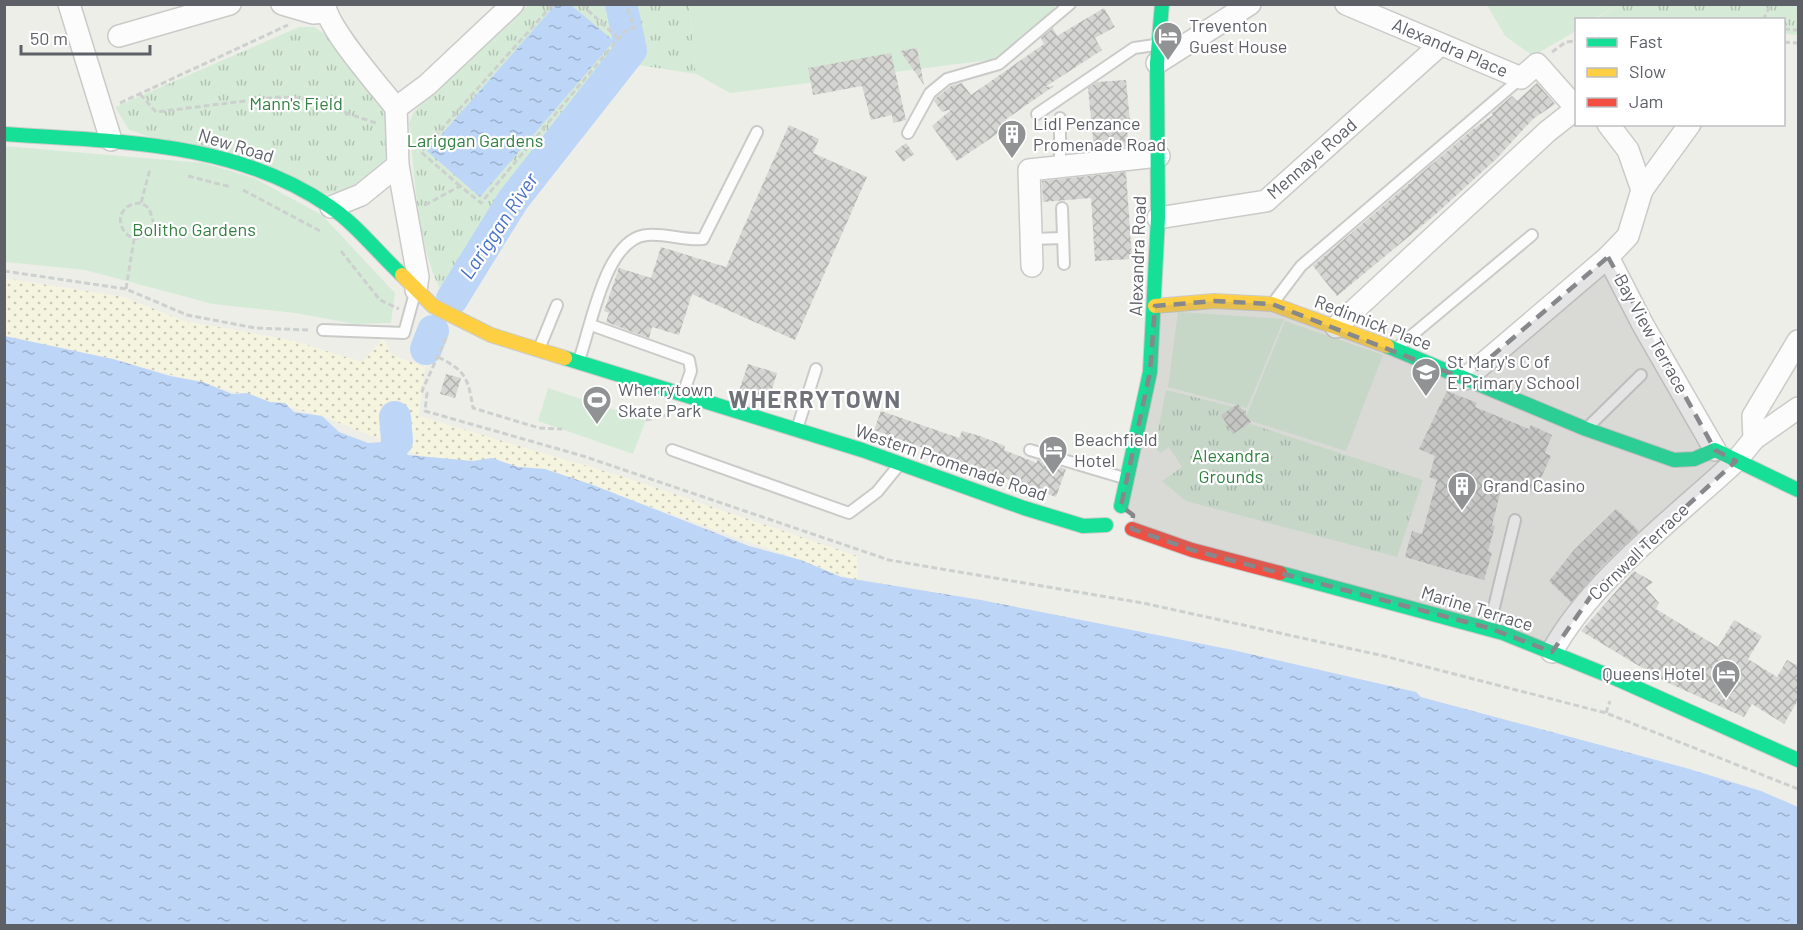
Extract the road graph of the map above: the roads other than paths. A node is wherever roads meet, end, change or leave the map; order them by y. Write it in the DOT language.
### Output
graph roads {
  1 [pos="69,4"];
  2 [pos="230,4"];
  3 [pos="282,4"];
  4 [pos="513,4"];
  5 [pos="1070,4"];
  6 [pos="1162,4"];
  7 [pos="1250,4"];
  8 [pos="1346,4"];
  9 [pos="318,9"];
  10 [pos="119,36"];
  11 [pos="1440,45"];
  12 [pos="1158,53"];
  13 [pos="1529,71"];
  14 [pos="1575,107"];
  15 [pos="1575,109"];
  16 [pos="1037,114"];
  17 [pos="396,118"];
  18 [pos="1060,118"];
  19 [pos="1610,126"];
  20 [pos="1689,126"];
  21 [pos="757,132"];
  22 [pos="908,133"];
  23 [pos="4,134"];
  24 [pos="111,140"];
  25 [pos="1159,156"];
  26 [pos="398,165"];
  27 [pos="1060,167"];
  28 [pos="1642,190"];
  29 [pos="331,207"];
  30 [pos="1062,208"];
  31 [pos="1158,218"];
  32 [pos="1532,235"];
  33 [pos="1063,238"];
  34 [pos="1032,239"];
  35 [pos="1608,256"];
  36 [pos="1064,264"];
  37 [pos="1032,266"];
  38 [pos="416,290"];
  39 [pos="1272,304"];
  40 [pos="556,305"];
  41 [pos="1155,306"];
  42 [pos="591,325"];
  43 [pos="1336,327"];
  44 [pos="323,330"];
  45 [pos="1798,341"];
  46 [pos="1395,349"];
  47 [pos="539,350"];
  48 [pos="579,362"];
  49 [pos="816,369"];
  50 [pos="1641,375"];
  51 [pos="1465,379"];
  52 [pos="683,394"];
  53 [pos="1798,408"];
  54 [pos="796,429"];
  55 [pos="1586,429"];
  56 [pos="1754,439"];
  57 [pos="672,450"];
  58 [pos="1030,450"];
  59 [pos="1715,450"];
  60 [pos="1736,461"];
  61 [pos="899,464"];
  62 [pos="1127,479"];
  63 [pos="1798,490"];
  64 [pos="1130,516"];
  65 [pos="1515,520"];
  66 [pos="1114,532"];
  67 [pos="1489,628"];
  68 [pos="1552,652"];
  69 [pos="1796,753"];
  1 -- 24 [label="street"];
  2 -- 10 [label="street"];
  3 -- 9 [label="street"];
  4 -- 17 [label="street"];
  5 -- 22 [label="lane"];
  6 -- 12 [label="street, Alexandra Road"];
  7 -- 12 [label="street"];
  8 -- 11 [label="street, Alexandra Place"];
  9 -- 17 [label="street"];
  11 -- 13 [label="street, Alexandra Place"];
  11 -- 31 [label="street, Mennaye Road"];
  12 -- 16 [label="lane"];
  12 -- 25 [label="street, Alexandra Road"];
  13 -- 14 [label="street, Alexandra Place"];
  13 -- 39 [label="lane"];
  15 -- 43 [label="street"];
  17 -- 26 [label="street"];
  18 -- 27 [label="lane"];
  19 -- 28 [label="street"];
  20 -- 28 [label="street, Bay View Terrace"];
  21 -- 42 [label="lane"];
  23 -- 24 [label="street, New Road"];
  24 -- 29 [label="street, New Road"];
  25 -- 27 [label="street"];
  25 -- 31 [label="street, Alexandra Road"];
  26 -- 29 [label="street"];
  26 -- 38 [label="street"];
  27 -- 34 [label="street"];
  28 -- 35 [label="street, Bay View Terrace"];
  29 -- 38 [label="street, New Road"];
  30 -- 33 [label="lane"];
  31 -- 41 [label="street, Alexandra Road"];
  32 -- 46 [label="lane"];
  33 -- 34 [label="lane"];
  33 -- 36 [label="lane"];
  34 -- 37 [label="street"];
  35 -- 51 [label="street"];
  35 -- 59 [label="street, Bay View Terrace"];
  38 -- 44 [label="lane"];
  38 -- 47 [label="street, Western Promenade Road"];
  39 -- 41 [label="street, Redinnick Place"];
  39 -- 43 [label="street, Redinnick Place"];
  40 -- 47 [label="lane"];
  41 -- 62 [label="street, Alexandra Road"];
  42 -- 48 [label="lane"];
  42 -- 52 [label="lane"];
  43 -- 46 [label="street, Redinnick Place"];
  45 -- 56 [label="street"];
  46 -- 51 [label="street, Redinnick Place"];
  47 -- 48 [label="street, Western Promenade Road"];
  48 -- 52 [label="street, Western Promenade Road"];
  49 -- 54 [label="lane"];
  50 -- 55 [label="lane"];
  51 -- 55 [label="street, Redinnick Place"];
  52 -- 54 [label="street, Western Promenade Road"];
  53 -- 56 [label="street, Cornwall Terrace"];
  54 -- 61 [label="street, Western Promenade Road"];
  55 -- 59 [label="street, Redinnick Place"];
  56 -- 60 [label="street, Cornwall Terrace"];
  57 -- 61 [label="lane"];
  58 -- 62 [label="lane"];
  59 -- 60 [label="street"];
  60 -- 63 [label="street"];
  60 -- 68 [label="street, Cornwall Terrace"];
  61 -- 66 [label="street, Western Promenade Road"];
  62 -- 64 [label="street, Alexandra Road"];
  64 -- 66 [label="street"];
  64 -- 66 [label="street"];
  64 -- 67 [label="street, Marine Terrace"];
  65 -- 67 [label="lane"];
  67 -- 68 [label="street, Marine Terrace"];
  68 -- 69 [label="street, Marine Terrace"];
}
